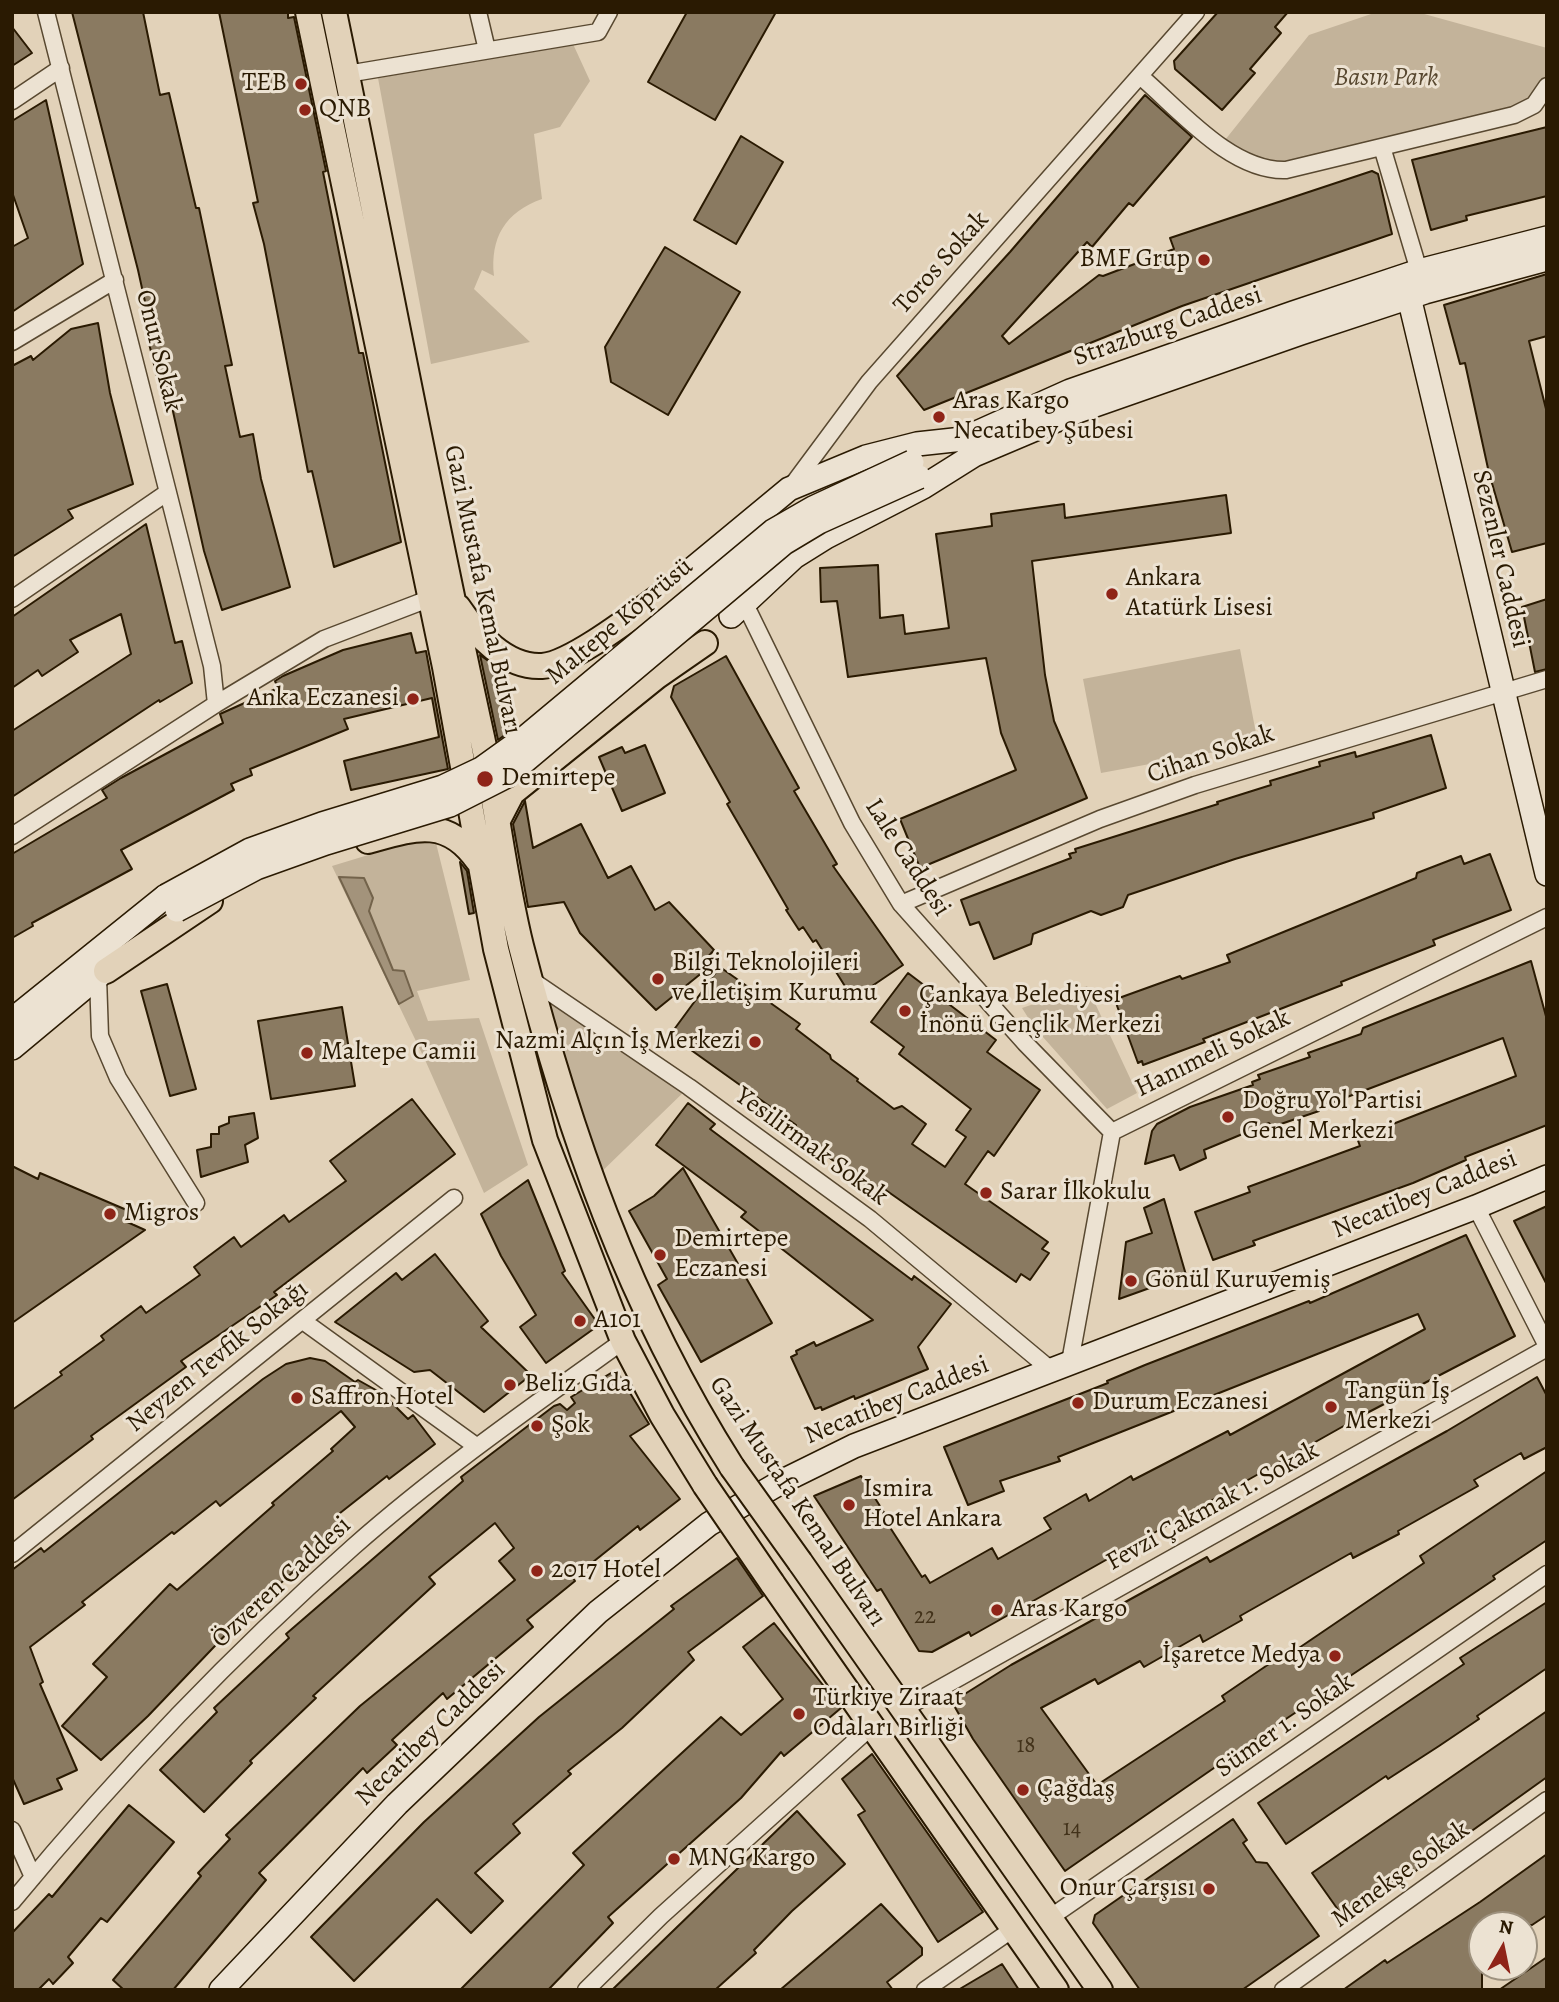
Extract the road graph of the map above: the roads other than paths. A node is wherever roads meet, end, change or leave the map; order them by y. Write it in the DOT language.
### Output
graph roads {
  1 [pos="47,12"];
  2 [pos="308,12"];
  3 [pos="334,12"];
  4 [pos="478,12"];
  5 [pos="609,12"];
  6 [pos="1196,12"];
  7 [pos="487,50"];
  8 [pos="61,68"];
  9 [pos="347,74"];
  10 [pos="1140,76"];
  11 [pos="1547,86"];
  12 [pos="12,101"];
  13 [pos="1382,147"];
  14 [pos="1547,238"];
  15 [pos="1547,259"];
  16 [pos="1419,271"];
  17 [pos="115,280"];
  18 [pos="1409,298"];
  19 [pos="12,342"];
  20 [pos="968,447"];
  21 [pos="789,489"];
  22 [pos="169,492"];
  23 [pos="675,584"];
  24 [pos="440,596"];
  25 [pos="12,599"];
  26 [pos="738,610"];
  27 [pos="705,642"];
  28 [pos="1547,679"];
  29 [pos="1503,694"];
  30 [pos="216,704"];
  31 [pos="498,820"];
  32 [pos="12,836"];
  33 [pos="478,862"];
  34 [pos="1547,874"];
  35 [pos="172,903"];
  36 [pos="901,904"];
  37 [pos="1547,917"];
  38 [pos="102,974"];
  39 [pos="530,979"];
  40 [pos="12,1020"];
  41 [pos="12,1048"];
  42 [pos="1112,1132"];
  43 [pos="1547,1177"];
  44 [pos="454,1198"];
  45 [pos="196,1203"];
  46 [pos="1476,1207"];
  47 [pos="303,1321"];
  48 [pos="623,1341"];
  49 [pos="1547,1347"];
  50 [pos="1060,1366"];
  51 [pos="476,1446"];
  52 [pos="12,1554"];
  53 [pos="1547,1574"];
  54 [pos="903,1709"];
  55 [pos="873,1725"];
  56 [pos="1547,1800"];
  57 [pos="12,1830"];
  58 [pos="33,1877"];
  59 [pos="12,1902"];
  60 [pos="1051,1917"];
  61 [pos="1013,1928"];
  62 [pos="221,1990"];
  63 [pos="586,1990"];
  64 [pos="925,1990"];
  65 [pos="1056,1990"];
  66 [pos="1100,1990"];
  67 [pos="1283,1990"];
  1 -- 8 [label="street, Onur Sokak"];
  2 -- 24 [label="main road, Gazi Mustafa Kemal Bulvarı"];
  3 -- 9 [label="main road, Gazi Mustafa Kemal Bulvarı"];
  4 -- 7 [label="street"];
  5 -- 7 [label="street"];
  6 -- 10 [label="street, Toros Sokak"];
  7 -- 9 [label="street"];
  8 -- 12 [label="street"];
  8 -- 17 [label="street, Onur Sokak"];
  9 -- 24 [label="main road, Gazi Mustafa Kemal Bulvarı"];
  10 -- 13 [label="street"];
  10 -- 21 [label="street, Toros Sokak"];
  11 -- 13 [label="street"];
  13 -- 16 [label="street"];
  14 -- 16 [label="main road, Strazburg Caddesi"];
  15 -- 18 [label="main road, Strazburg Caddesi"];
  16 -- 20 [label="main road, Strazburg Caddesi"];
  17 -- 19 [label="street"];
  17 -- 22 [label="street, Onur Sokak"];
  18 -- 20 [label="main road, Strazburg Caddesi"];
  18 -- 29 [label="main road, Sezenler Caddesi"];
  20 -- 21 [label="main road, Strazburg Caddesi"];
  20 -- 26 [label="main road, Strazburg Caddesi"];
  20 -- 35 [label="main road, Maltepe Köprüsü, bridge"];
  21 -- 23 [label="main road, Strazburg Caddesi"];
  22 -- 25 [label="street"];
  22 -- 30 [label="street, Onur Sokak"];
  23 -- 24 [label="main road"];
  23 -- 26 [label="main road"];
  23 -- 27 [label="main road"];
  24 -- 30 [label="street"];
  24 -- 31 [label="main road, Gazi Mustafa Kemal Bulvarı"];
  24 -- 33 [label="main road, Gazi Mustafa Kemal Bulvarı"];
  26 -- 27 [label="main road"];
  26 -- 36 [label="street, Lale Caddesi"];
  27 -- 31 [label="main road"];
  28 -- 29 [label="street, Cihan Sokak"];
  29 -- 34 [label="main road, Sezenler Caddesi"];
  29 -- 36 [label="street, Cihan Sokak"];
  30 -- 32 [label="street"];
  31 -- 39 [label="main road, Gazi Mustafa Kemal Bulvarı"];
  33 -- 38 [label="main road"];
  33 -- 48 [label="main road, Gazi Mustafa Kemal Bulvarı"];
  35 -- 38 [label="main road"];
  35 -- 40 [label="main road"];
  36 -- 42 [label="street, Lale Caddesi"];
  37 -- 42 [label="street, Hanımeli Sokak"];
  38 -- 41 [label="main road"];
  38 -- 45 [label="street"];
  39 -- 50 [label="street, Yesilirmak Sokak"];
  39 -- 54 [label="main road, Gazi Mustafa Kemal Bulvarı, bridge"];
  42 -- 50 [label="street"];
  43 -- 46 [label="main road, Necatibey Caddesi"];
  44 -- 47 [label="street, Neyzen Tevfik Sokağı"];
  46 -- 49 [label="street"];
  46 -- 50 [label="main road, Necatibey Caddesi"];
  47 -- 51 [label="street"];
  47 -- 52 [label="street, Neyzen Tevfik Sokağı"];
  48 -- 51 [label="street, Özveren Caddesi"];
  48 -- 55 [label="main road, Gazi Mustafa Kemal Bulvarı, bridge"];
  49 -- 54 [label="street, Fevzi Çakmak 1. Sokak"];
  50 -- 62 [label="main road, Necatibey Caddesi"];
  51 -- 58 [label="street, Özveren Caddesi"];
  53 -- 60 [label="street, Sümer 1. Sokak"];
  54 -- 60 [label="main road, Gazi Mustafa Kemal Bulvarı"];
  55 -- 61 [label="main road, Gazi Mustafa Kemal Bulvarı"];
  55 -- 63 [label="street"];
  56 -- 67 [label="street, Menekşe Sokak"];
  57 -- 58 [label="street"];
  58 -- 59 [label="street, Özveren Caddesi"];
  60 -- 66 [label="main road, Gazi Mustafa Kemal Bulvarı"];
  61 -- 64 [label="street"];
  61 -- 65 [label="main road, Gazi Mustafa Kemal Bulvarı"];
}
